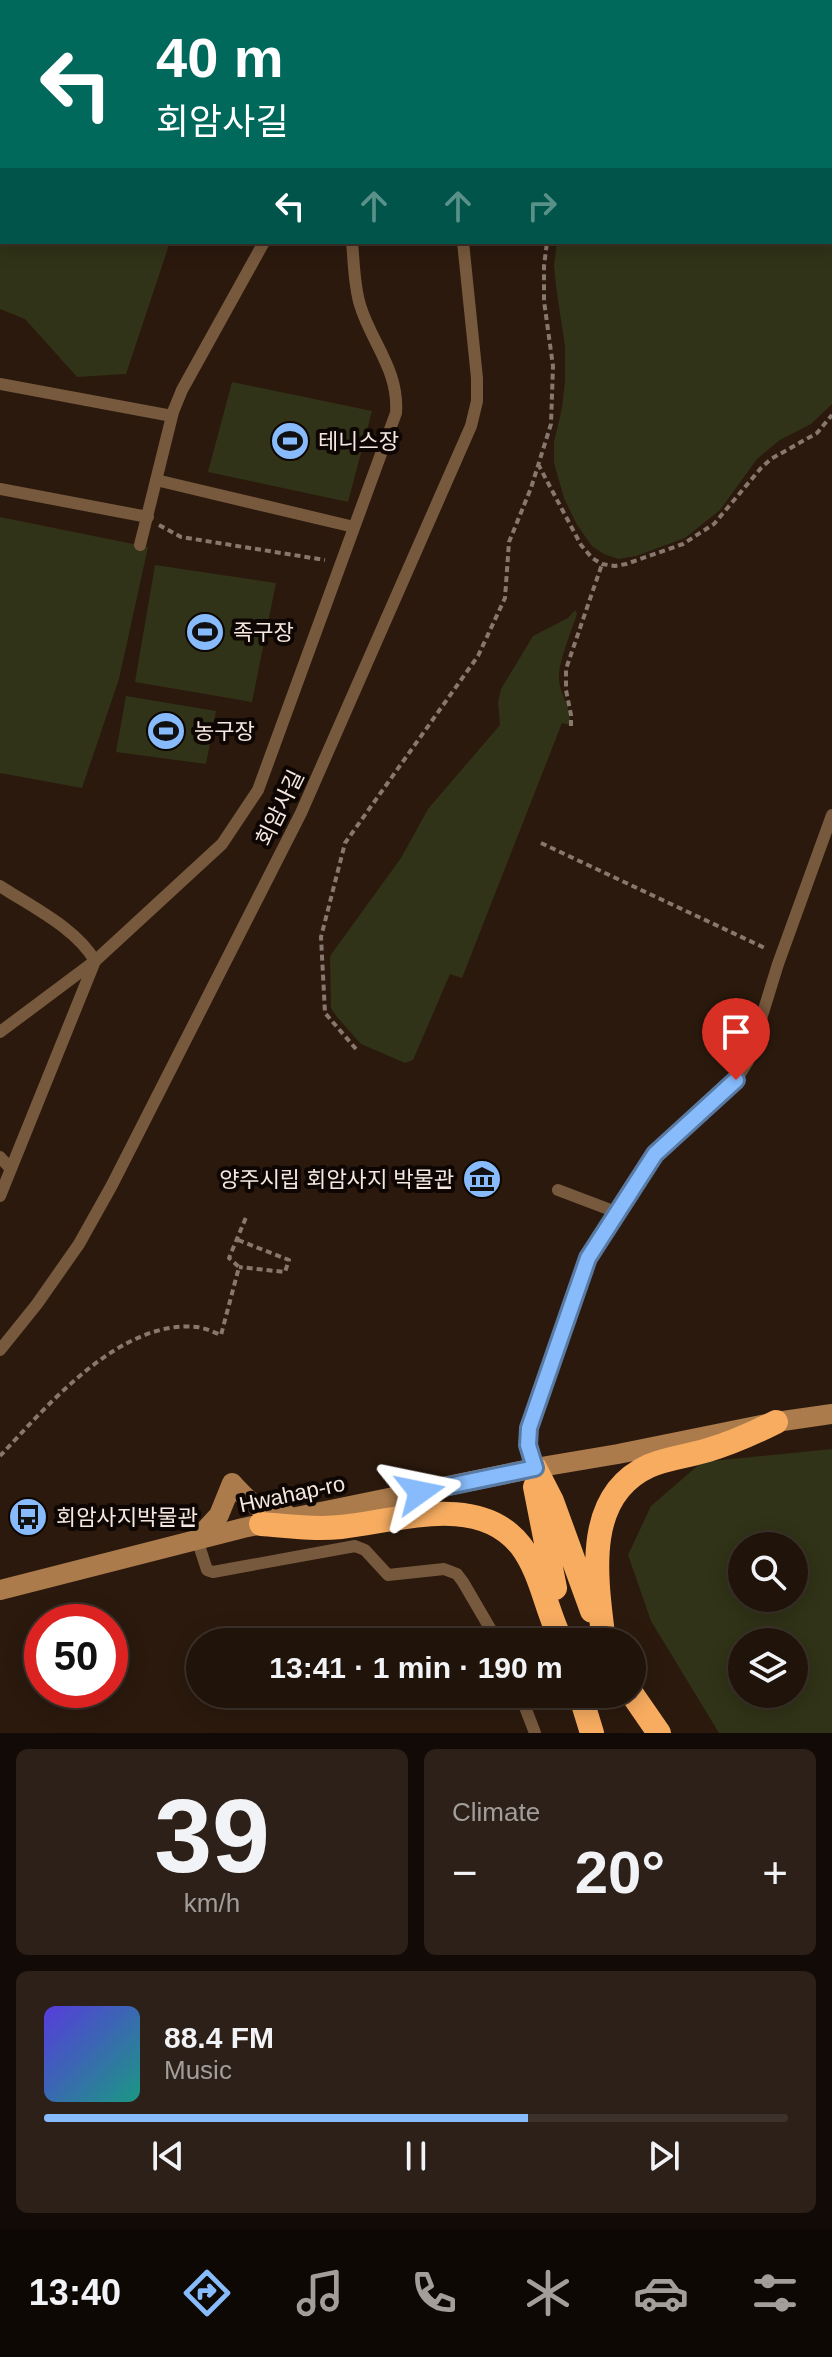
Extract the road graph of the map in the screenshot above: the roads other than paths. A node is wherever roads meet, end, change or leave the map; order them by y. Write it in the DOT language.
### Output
graph roads {
  1 [pos="263,244"];
  2 [pos="352,244"];
  3 [pos="463,244"];
  4 [pos="0,384"];
  5 [pos="172,416"];
  6 [pos="156,480"];
  7 [pos="0,489"];
  8 [pos="148,517"];
  9 [pos="354,527"];
  10 [pos="140,545"];
  11 [pos="832,815"];
  12 [pos="0,886"];
  13 [pos="95,961"];
  14 [pos="0,1032"];
  15 [pos="0,1157"];
  16 [pos="11,1169"];
  17 [pos="558,1190"];
  18 [pos="0,1195"];
  19 [pos="616,1212"];
  20 [pos="0,1350"];
  21 [pos="832,1414"];
  22 [pos="776,1422"];
  23 [pos="535,1468"];
  24 [pos="306,1515"];
  25 [pos="261,1524"];
  26 [pos="197,1539"];
  27 [pos="0,1590"];
  28 [pos="490,1628"];
  29 [pos="556,1628"];
  30 [pos="561,1628"];
  31 [pos="599,1628"];
  32 [pos="603,1628"];
  33 [pos="525,1708"];
  34 [pos="584,1708"];
  35 [pos="642,1708"];
  36 [pos="535,1733"];
  37 [pos="592,1733"];
  38 [pos="659,1733"];
  1 -- 5 [label="lane"];
  2 -- 9 [label="lane"];
  3 -- 20 [label="lane, 회암사길"];
  4 -- 5 [label="lane"];
  5 -- 6 [label="lane"];
  6 -- 8 [label="lane"];
  6 -- 9 [label="lane"];
  7 -- 8 [label="lane"];
  8 -- 10 [label="lane"];
  9 -- 13 [label="lane"];
  11 -- 19 [label="lane"];
  12 -- 13 [label="lane"];
  13 -- 14 [label="lane"];
  13 -- 16 [label="lane"];
  15 -- 16 [label="lane"];
  16 -- 18 [label="lane"];
  17 -- 19 [label="lane"];
  19 -- 23 [label="lane"];
  21 -- 22 [label="main road, Hwahap-ro"];
  22 -- 23 [label="main road, Hwahap-ro"];
  22 -- 32 [label="highway"];
  23 -- 24 [label="main road, Hwahap-ro"];
  23 -- 30 [label="highway"];
  23 -- 31 [label="highway"];
  24 -- 25 [label="main road, Hwahap-ro"];
  24 -- 26 [label="main road"];
  25 -- 26 [label="main road, Hwahap-ro"];
  25 -- 29 [label="highway"];
  26 -- 27 [label="main road, Hwahap-ro"];
  26 -- 28 [label="lane"];
  33 -- 36 [label="lane"];
  34 -- 37 [label="highway"];
  35 -- 38 [label="highway"];
}
